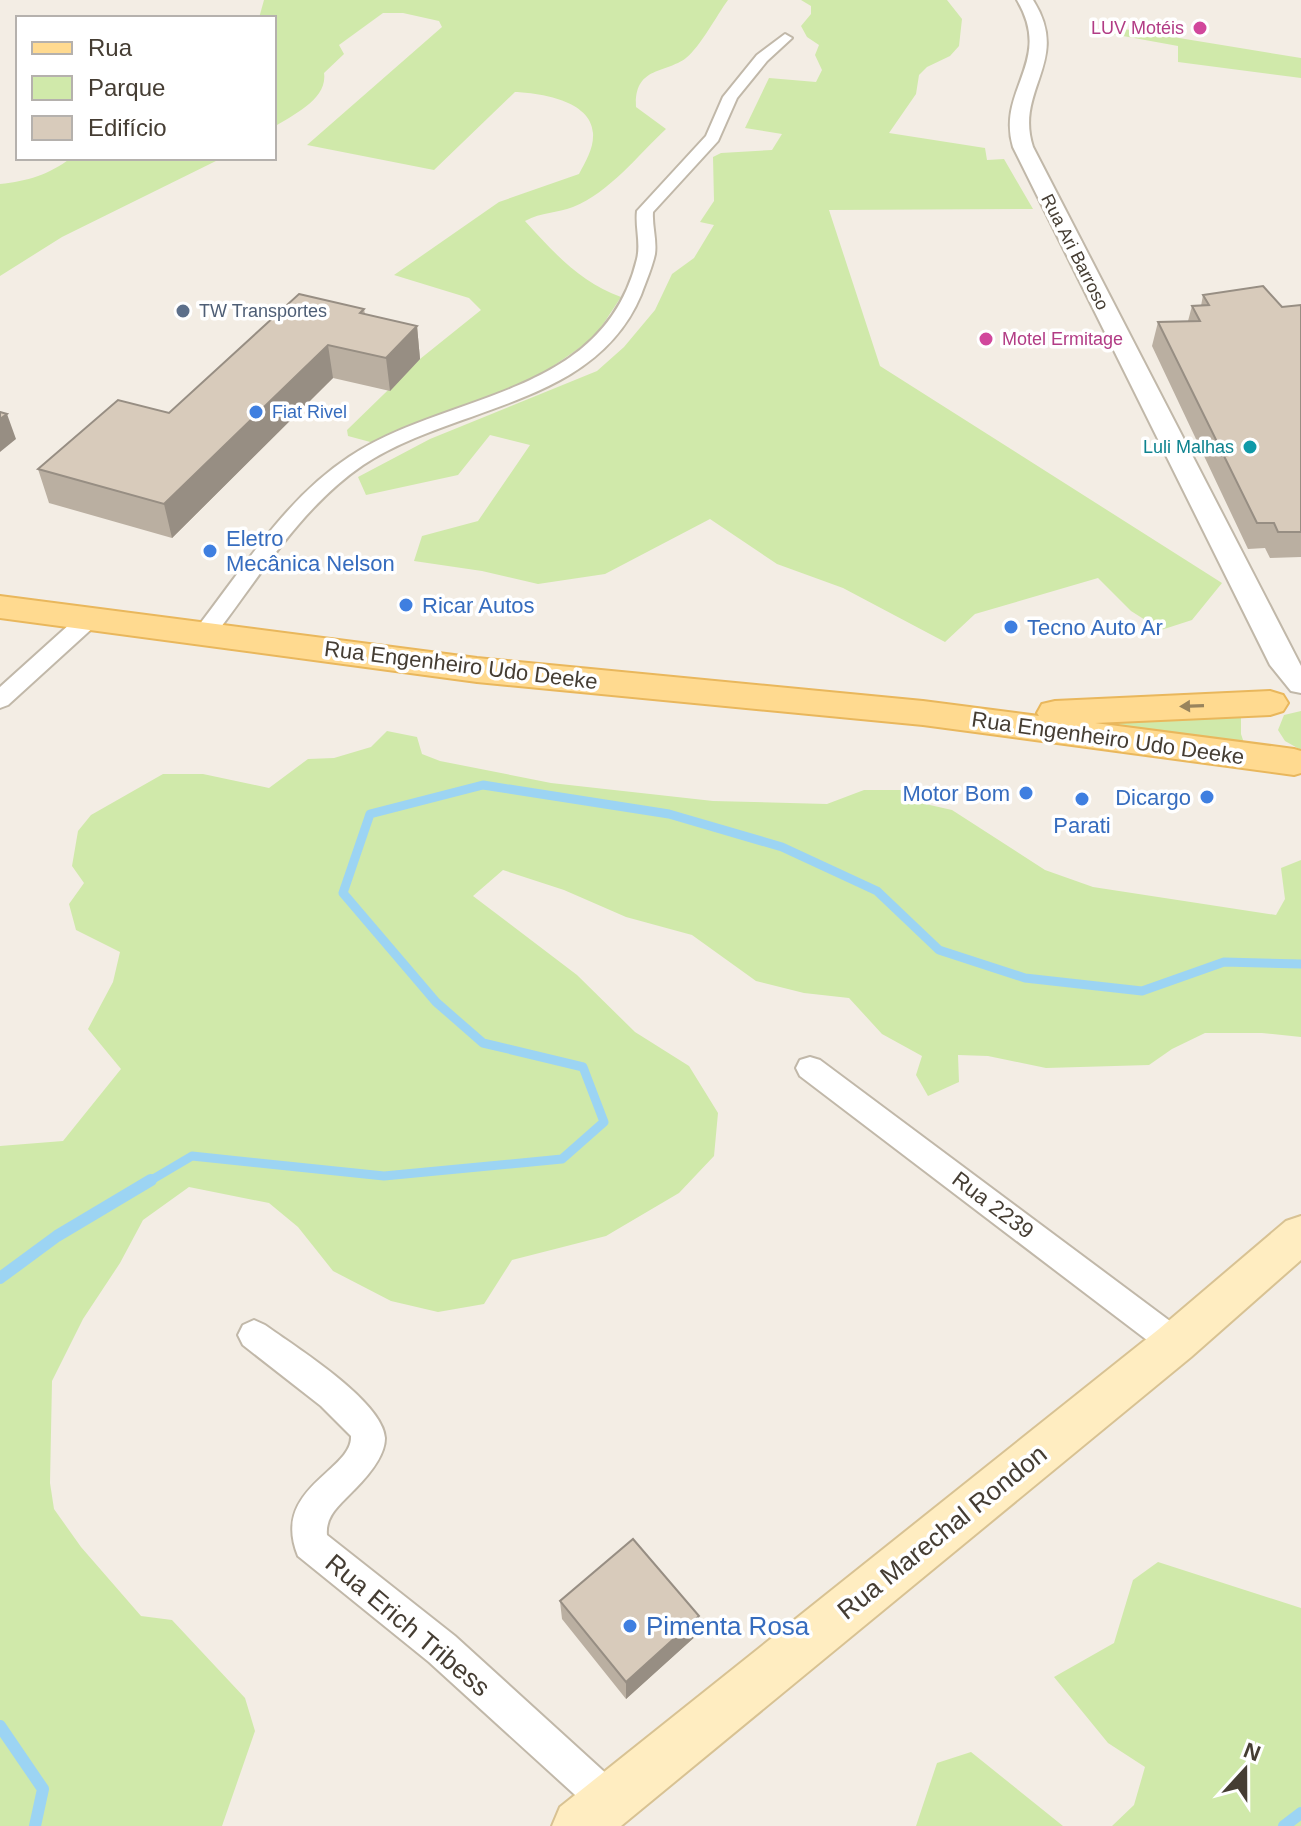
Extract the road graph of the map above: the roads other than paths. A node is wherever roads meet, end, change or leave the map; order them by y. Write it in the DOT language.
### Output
graph roads {
  1 [pos="1025,0"];
  2 [pos="785,38"];
  3 [pos="0,607"];
  4 [pos="89,619"];
  5 [pos="204,634"];
  6 [pos="1288,690"];
  7 [pos="0,700"];
  8 [pos="923,713"];
  9 [pos="1297,763"];
  10 [pos="810,1068"];
  11 [pos="1301,1234"];
  12 [pos="254,1335"];
  13 [pos="1175,1343"];
  14 [pos="594,1814"];
  1 -- 6 [label="street, Rua Ari Barroso"];
  2 -- 5 [label="street"];
  3 -- 4 [label="main road, Rua Engenheiro Udo Deeke"];
  4 -- 5 [label="main road, Rua Engenheiro Udo Deeke"];
  4 -- 7 [label="street"];
  5 -- 8 [label="main road, Rua Engenheiro Udo Deeke"];
  6 -- 8 [label="main road, Rua Engenheiro Udo Deeke, one-way"];
  6 -- 9 [label="main road"];
  8 -- 9 [label="main road, Rua Engenheiro Udo Deeke"];
  10 -- 13 [label="street, Rua 2239"];
  11 -- 13 [label="main road, Rua Marechal Rondon"];
  12 -- 14 [label="street, Rua Erich Tribess"];
  13 -- 14 [label="main road, Rua Marechal Rondon"];
}
